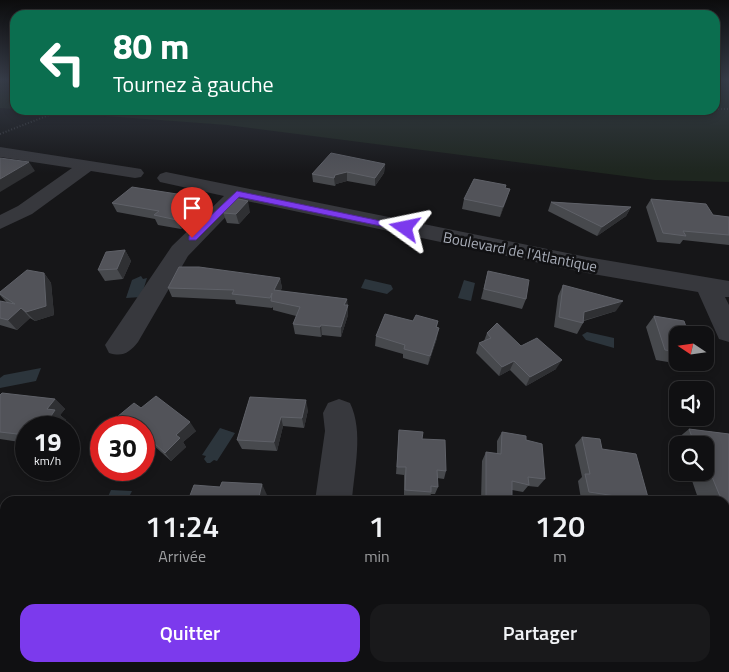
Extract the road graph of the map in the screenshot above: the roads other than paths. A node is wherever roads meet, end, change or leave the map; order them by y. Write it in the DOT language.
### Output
graph roads {
  1 [pos="0,152"];
  2 [pos="87,166"];
  3 [pos="135,173"];
  4 [pos="166,178"];
  5 [pos="237,194"];
  6 [pos="0,223"];
  7 [pos="718,287"];
  8 [pos="729,332"];
  9 [pos="119,345"];
  10 [pos="339,413"];
  11 [pos="333,496"];
  1 -- 2 [label="street"];
  2 -- 3 [label="street"];
  2 -- 6 [label="street"];
  4 -- 5 [label="street, Boulevard de l'Atlantique"];
  5 -- 7 [label="street, Boulevard de l'Atlantique"];
  5 -- 9 [label="street"];
  7 -- 8 [label="street"];
  10 -- 11 [label="street"];
}
